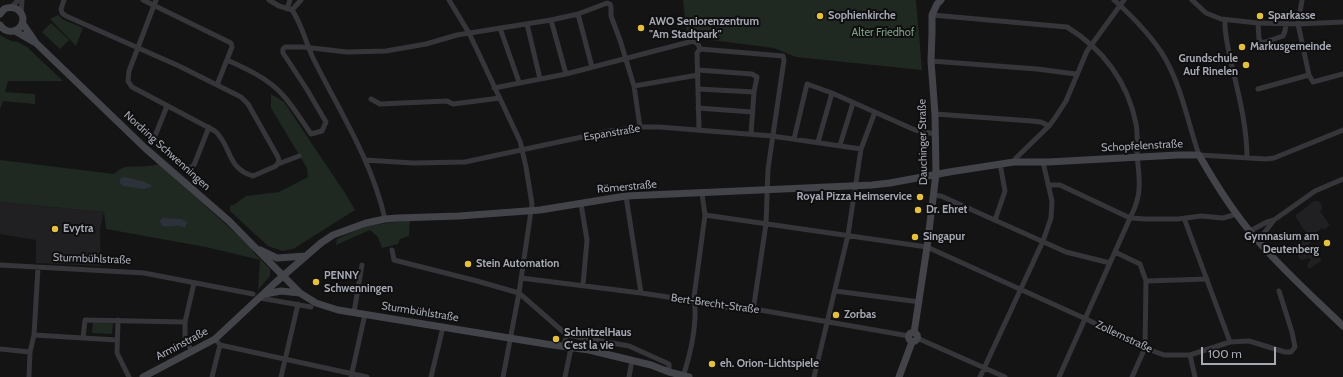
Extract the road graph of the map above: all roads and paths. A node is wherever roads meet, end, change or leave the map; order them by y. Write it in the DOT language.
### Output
graph roads {
  1 [pos="18,0"];
  2 [pos="22,0"];
  3 [pos="64,0"];
  4 [pos="144,0"];
  5 [pos="269,0"];
  6 [pos="290,0"];
  7 [pos="301,0"];
  8 [pos="449,0"];
  9 [pos="1114,0"];
  10 [pos="1124,0"];
  11 [pos="1192,0"];
  12 [pos="1302,0"];
  13 [pos="938,1"];
  14 [pos="155,2"];
  15 [pos="0,4"];
  16 [pos="1120,6"];
  17 [pos="10,8"];
  18 [pos="290,9"];
  19 [pos="21,13"];
  20 [pos="0,14"];
  21 [pos="578,14"];
  22 [pos="932,15"];
  23 [pos="551,20"];
  24 [pos="1225,20"];
  25 [pos="1343,22"];
  26 [pos="1258,23"];
  27 [pos="1286,23"];
  28 [pos="0,24"];
  29 [pos="23,24"];
  30 [pos="527,24"];
  31 [pos="1298,24"];
  32 [pos="500,28"];
  33 [pos="15,31"];
  34 [pos="468,33"];
  35 [pos="36,43"];
  36 [pos="1091,45"];
  37 [pos="138,47"];
  38 [pos="310,48"];
  39 [pos="700,49"];
  40 [pos="625,59"];
  41 [pos="227,60"];
  42 [pos="931,61"];
  43 [pos="592,67"];
  44 [pos="698,72"];
  45 [pos="566,74"];
  46 [pos="1076,74"];
  47 [pos="1343,74"];
  48 [pos="1309,76"];
  49 [pos="540,79"];
  50 [pos="519,82"];
  51 [pos="216,85"];
  52 [pos="634,86"];
  53 [pos="494,88"];
  54 [pos="698,89"];
  55 [pos="1258,89"];
  56 [pos="754,92"];
  57 [pos="832,93"];
  58 [pos="500,98"];
  59 [pos="371,99"];
  60 [pos="853,103"];
  61 [pos="167,106"];
  62 [pos="698,108"];
  63 [pos="752,112"];
  64 [pos="875,112"];
  65 [pos="935,114"];
  66 [pos="1049,126"];
  67 [pos="209,127"];
  68 [pos="640,127"];
  69 [pos="699,129"];
  70 [pos="1343,130"];
  71 [pos="751,134"];
  72 [pos="935,134"];
  73 [pos="772,136"];
  74 [pos="794,139"];
  75 [pos="818,142"];
  76 [pos="840,145"];
  77 [pos="861,149"];
  78 [pos="523,150"];
  79 [pos="1200,155"];
  80 [pos="299,156"];
  81 [pos="1137,157"];
  82 [pos="1248,158"];
  83 [pos="365,160"];
  84 [pos="278,162"];
  85 [pos="1014,162"];
  86 [pos="1044,162"];
  87 [pos="1000,164"];
  88 [pos="936,174"];
  89 [pos="1343,180"];
  90 [pos="1048,185"];
  91 [pos="856,186"];
  92 [pos="768,190"];
  93 [pos="702,194"];
  94 [pos="934,195"];
  95 [pos="626,196"];
  96 [pos="581,204"];
  97 [pos="531,210"];
  98 [pos="1237,214"];
  99 [pos="705,215"];
  100 [pos="385,218"];
  101 [pos="1130,218"];
  102 [pos="1184,218"];
  103 [pos="995,220"];
  104 [pos="1274,220"];
  105 [pos="766,224"];
  106 [pos="1250,231"];
  107 [pos="848,235"];
  108 [pos="1043,241"];
  109 [pos="1258,242"];
  110 [pos="927,247"];
  111 [pos="258,249"];
  112 [pos="392,250"];
  113 [pos="1115,252"];
  114 [pos="306,256"];
  115 [pos="1110,263"];
  116 [pos="362,264"];
  117 [pos="0,265"];
  118 [pos="38,268"];
  119 [pos="283,276"];
  120 [pos="521,278"];
  121 [pos="1207,279"];
  122 [pos="1146,281"];
  123 [pos="194,282"];
  124 [pos="583,285"];
  125 [pos="1021,289"];
  126 [pos="834,291"];
  127 [pos="1279,291"];
  128 [pos="300,293"];
  129 [pos="519,293"];
  130 [pos="641,293"];
  131 [pos="259,295"];
  132 [pos="695,301"];
  133 [pos="920,302"];
  134 [pos="298,304"];
  135 [pos="311,307"];
  136 [pos="753,311"];
  137 [pos="354,312"];
  138 [pos="365,314"];
  139 [pos="1086,318"];
  140 [pos="118,320"];
  141 [pos="827,321"];
  142 [pos="185,322"];
  143 [pos="1343,326"];
  144 [pos="444,327"];
  145 [pos="34,335"];
  146 [pos="567,335"];
  147 [pos="913,337"];
  148 [pos="83,338"];
  149 [pos="512,338"];
  150 [pos="117,340"];
  151 [pos="218,342"];
  152 [pos="1230,342"];
  153 [pos="567,347"];
  154 [pos="1145,348"];
  155 [pos="0,349"];
  156 [pos="30,352"];
  157 [pos="192,352"];
  158 [pos="1190,354"];
  159 [pos="285,359"];
  160 [pos="632,360"];
  161 [pos="984,368"];
  162 [pos="669,372"];
  163 [pos="351,375"];
  164 [pos="29,377"];
  165 [pos="129,377"];
  166 [pos="143,377"];
  167 [pos="212,377"];
  168 [pos="281,377"];
  169 [pos="367,377"];
  170 [pos="431,377"];
  171 [pos="503,377"];
  172 [pos="565,377"];
  173 [pos="629,377"];
  174 [pos="685,377"];
  175 [pos="814,377"];
  176 [pos="898,377"];
  177 [pos="980,377"];
  178 [pos="1005,377"];
  179 [pos="1059,377"];
  180 [pos="1132,377"];
  181 [pos="1195,377"];
  1 -- 17 [label="street"];
  2 -- 19 [label="street"];
  3 -- 37 [label="street"];
  4 -- 14 [label="street"];
  5 -- 18 [label="street"];
  6 -- 18 [label="street"];
  7 -- 18 [label="street"];
  8 -- 34 [label="street"];
  9 -- 16 [label="street"];
  10 -- 16 [label="street"];
  11 -- 24 [label="street"];
  12 -- 31 [label="street"];
  13 -- 22 [label="street, Dauchinger Straße"];
  14 -- 37 [label="street"];
  14 -- 41 [label="street"];
  15 -- 17 [label="street"];
  16 -- 36 [label="street"];
  16 -- 79 [label="street"];
  17 -- 19 [label="street"];
  17 -- 20 [label="street"];
  18 -- 38 [label="street"];
  19 -- 29 [label="street"];
  21 -- 23 [label="street"];
  21 -- 40 [label="street"];
  21 -- 43 [label="street"];
  22 -- 36 [label="street"];
  22 -- 42 [label="street, Dauchinger Straße"];
  23 -- 30 [label="street"];
  23 -- 45 [label="street"];
  24 -- 26 [label="street"];
  24 -- 82 [label="street"];
  25 -- 31 [label="street"];
  26 -- 27 [label="street"];
  26 -- 27 [label="street"];
  27 -- 31 [label="street"];
  28 -- 33 [label="street, Nordring Schwenningen"];
  29 -- 33 [label="street"];
  29 -- 35 [label="street, Nordring Schwenningen"];
  30 -- 32 [label="street"];
  30 -- 49 [label="street"];
  31 -- 48 [label="street"];
  32 -- 34 [label="street"];
  32 -- 50 [label="street"];
  33 -- 35 [label="street, Nordring Schwenningen"];
  34 -- 38 [label="street"];
  34 -- 53 [label="street"];
  35 -- 111 [label="street, Nordring Schwenningen"];
  36 -- 46 [label="street"];
  36 -- 81 [label="street"];
  37 -- 51 [label="street"];
  37 -- 61 [label="street"];
  38 -- 41 [label="street"];
  38 -- 83 [label="street"];
  39 -- 40 [label="street"];
  39 -- 44 [label="street"];
  39 -- 73 [label="street"];
  40 -- 43 [label="street"];
  40 -- 52 [label="street"];
  41 -- 51 [label="street"];
  42 -- 46 [label="street"];
  42 -- 65 [label="street, Dauchinger Straße"];
  43 -- 45 [label="street"];
  44 -- 52 [label="street"];
  44 -- 54 [label="street"];
  44 -- 56 [label="street"];
  45 -- 49 [label="street"];
  46 -- 66 [label="street"];
  47 -- 48 [label="street"];
  48 -- 55 [label="street"];
  49 -- 50 [label="street"];
  50 -- 53 [label="street"];
  51 -- 84 [label="street"];
  52 -- 68 [label="street"];
  53 -- 58 [label="street"];
  54 -- 56 [label="street"];
  54 -- 62 [label="street"];
  56 -- 63 [label="street"];
  57 -- 60 [label="street"];
  57 -- 74 [label="street"];
  57 -- 75 [label="street"];
  58 -- 59 [label="street"];
  58 -- 78 [label="street"];
  60 -- 64 [label="street"];
  60 -- 76 [label="street"];
  61 -- 67 [label="street"];
  61 -- 67 [label="street"];
  62 -- 63 [label="street"];
  62 -- 69 [label="street"];
  63 -- 71 [label="street"];
  64 -- 72 [label="street"];
  64 -- 77 [label="street"];
  65 -- 66 [label="street"];
  65 -- 72 [label="street, Dauchinger Straße"];
  66 -- 85 [label="street"];
  67 -- 84 [label="street"];
  68 -- 69 [label="street, Espanstraße"];
  68 -- 78 [label="street, Espanstraße"];
  69 -- 71 [label="street, Espanstraße"];
  70 -- 82 [label="street, Schopfelenstraße"];
  71 -- 73 [label="street, Espanstraße"];
  72 -- 88 [label="street, Dauchinger Straße"];
  73 -- 74 [label="street, Espanstraße"];
  73 -- 92 [label="street"];
  74 -- 75 [label="street, Espanstraße"];
  75 -- 76 [label="street, Espanstraße"];
  76 -- 77 [label="street, Espanstraße"];
  77 -- 91 [label="street"];
  78 -- 83 [label="street, Espanstraße"];
  78 -- 97 [label="street"];
  79 -- 81 [label="street, Schopfelenstraße"];
  79 -- 82 [label="street, Schopfelenstraße"];
  79 -- 98 [label="street"];
  80 -- 84 [label="street"];
  81 -- 86 [label="street, Schopfelenstraße"];
  81 -- 101 [label="street"];
  83 -- 100 [label="street"];
  85 -- 86 [label="street, Schopfelenstraße"];
  85 -- 87 [label="street, Schopfelenstraße"];
  86 -- 90 [label="street"];
  87 -- 88 [label="street, Schopfelenstraße"];
  87 -- 103 [label="street"];
  88 -- 91 [label="street, Römerstraße"];
  88 -- 94 [label="street, Dauchinger Straße"];
  89 -- 104 [label="street"];
  90 -- 101 [label="street"];
  90 -- 108 [label="street"];
  91 -- 92 [label="street, Römerstraße"];
  91 -- 107 [label="street"];
  92 -- 93 [label="street, Römerstraße"];
  92 -- 105 [label="street"];
  93 -- 95 [label="street, Römerstraße"];
  93 -- 99 [label="street"];
  94 -- 103 [label="street"];
  94 -- 110 [label="street, Dauchinger Straße"];
  95 -- 96 [label="street, Römerstraße"];
  95 -- 130 [label="street"];
  96 -- 97 [label="street, Römerstraße"];
  96 -- 124 [label="street"];
  97 -- 100 [label="street, Römerstraße"];
  97 -- 120 [label="street"];
  98 -- 102 [label="street"];
  98 -- 106 [label="street"];
  99 -- 105 [label="street, Zollernstraße"];
  99 -- 132 [label="street"];
  100 -- 114 [label="street, Römerstraße"];
  101 -- 102 [label="street"];
  101 -- 113 [label="street"];
  102 -- 121 [label="street"];
  103 -- 108 [label="street"];
  104 -- 106 [label="street"];
  104 -- 109 [label="street"];
  105 -- 107 [label="street, Zollernstraße"];
  105 -- 136 [label="street"];
  106 -- 109 [label="street"];
  107 -- 110 [label="street, Zollernstraße"];
  107 -- 126 [label="street"];
  108 -- 115 [label="street"];
  108 -- 125 [label="street"];
  109 -- 143 [label="street"];
  110 -- 125 [label="street, Zollernstraße"];
  110 -- 133 [label="street, Dauchinger Straße"];
  111 -- 114 [label="street"];
  111 -- 119 [label="street, Nordring Schwenningen"];
  112 -- 129 [label="street"];
  113 -- 115 [label="street"];
  113 -- 122 [label="street"];
  114 -- 119 [label="street, Römerstraße"];
  115 -- 139 [label="street"];
  116 -- 137 [label="street"];
  117 -- 118 [label="street, Sturmbühlstraße"];
  118 -- 123 [label="street, Sturmbühlstraße"];
  118 -- 145 [label="street"];
  119 -- 128 [label="street, Sturmbühlstraße"];
  119 -- 131 [label="street, Arminstraße"];
  120 -- 124 [label="street, Bert-Brecht-Straße"];
  120 -- 129 [label="street"];
  121 -- 122 [label="street"];
  121 -- 152 [label="street"];
  122 -- 154 [label="street"];
  123 -- 131 [label="street, Sturmbühlstraße"];
  123 -- 142 [label="street"];
  124 -- 130 [label="street, Bert-Brecht-Straße"];
  125 -- 139 [label="street, Zollernstraße"];
  125 -- 161 [label="street"];
  126 -- 133 [label="street"];
  126 -- 141 [label="street"];
  127 -- 152 [label="street, Zollernstraße"];
  128 -- 131 [label="street"];
  128 -- 137 [label="street, Sturmbühlstraße"];
  129 -- 146 [label="street"];
  129 -- 149 [label="street"];
  130 -- 132 [label="street, Bert-Brecht-Straße"];
  131 -- 134 [label="street, Sturmbühlstraße"];
  131 -- 151 [label="street, Arminstraße"];
  132 -- 136 [label="street, Bert-Brecht-Straße"];
  132 -- 174 [label="street"];
  133 -- 147 [label="street, Dauchinger Straße"];
  134 -- 135 [label="street, Sturmbühlstraße"];
  134 -- 159 [label="street"];
  136 -- 141 [label="street, Bert-Brecht-Straße"];
  137 -- 138 [label="street, Sturmbühlstraße"];
  138 -- 144 [label="street, Sturmbühlstraße"];
  138 -- 163 [label="street"];
  139 -- 154 [label="street, Zollernstraße"];
  139 -- 179 [label="street"];
  140 -- 142 [label="street"];
  140 -- 148 [label="street"];
  140 -- 150 [label="street"];
  141 -- 147 [label="street, Bert-Brecht-Straße"];
  141 -- 175 [label="street"];
  142 -- 157 [label="street"];
  144 -- 149 [label="street, Sturmbühlstraße"];
  144 -- 170 [label="street"];
  145 -- 148 [label="street"];
  145 -- 156 [label="street"];
  146 -- 153 [label="street"];
  146 -- 162 [label="street"];
  147 -- 161 [label="street, Bert-Brecht-Straße"];
  147 -- 176 [label="street, Dauchinger Straße"];
  148 -- 150 [label="street"];
  149 -- 153 [label="street, Sturmbühlstraße"];
  149 -- 171 [label="street"];
  150 -- 165 [label="street"];
  151 -- 157 [label="street, Arminstraße"];
  151 -- 159 [label="street"];
  151 -- 167 [label="street"];
  152 -- 158 [label="street, Zollernstraße"];
  153 -- 160 [label="street, Sturmbühlstraße"];
  153 -- 172 [label="street"];
  154 -- 158 [label="street, Zollernstraße"];
  154 -- 180 [label="street"];
  155 -- 156 [label="street"];
  156 -- 164 [label="street"];
  157 -- 166 [label="street, Arminstraße"];
  158 -- 181 [label="street"];
  159 -- 163 [label="street"];
  159 -- 168 [label="street"];
  160 -- 162 [label="street, Sturmbühlstraße"];
  160 -- 173 [label="street"];
  161 -- 177 [label="street"];
  161 -- 178 [label="street, Bert-Brecht-Straße"];
  162 -- 174 [label="street, Sturmbühlstraße"];
  163 -- 169 [label="street"];
}
